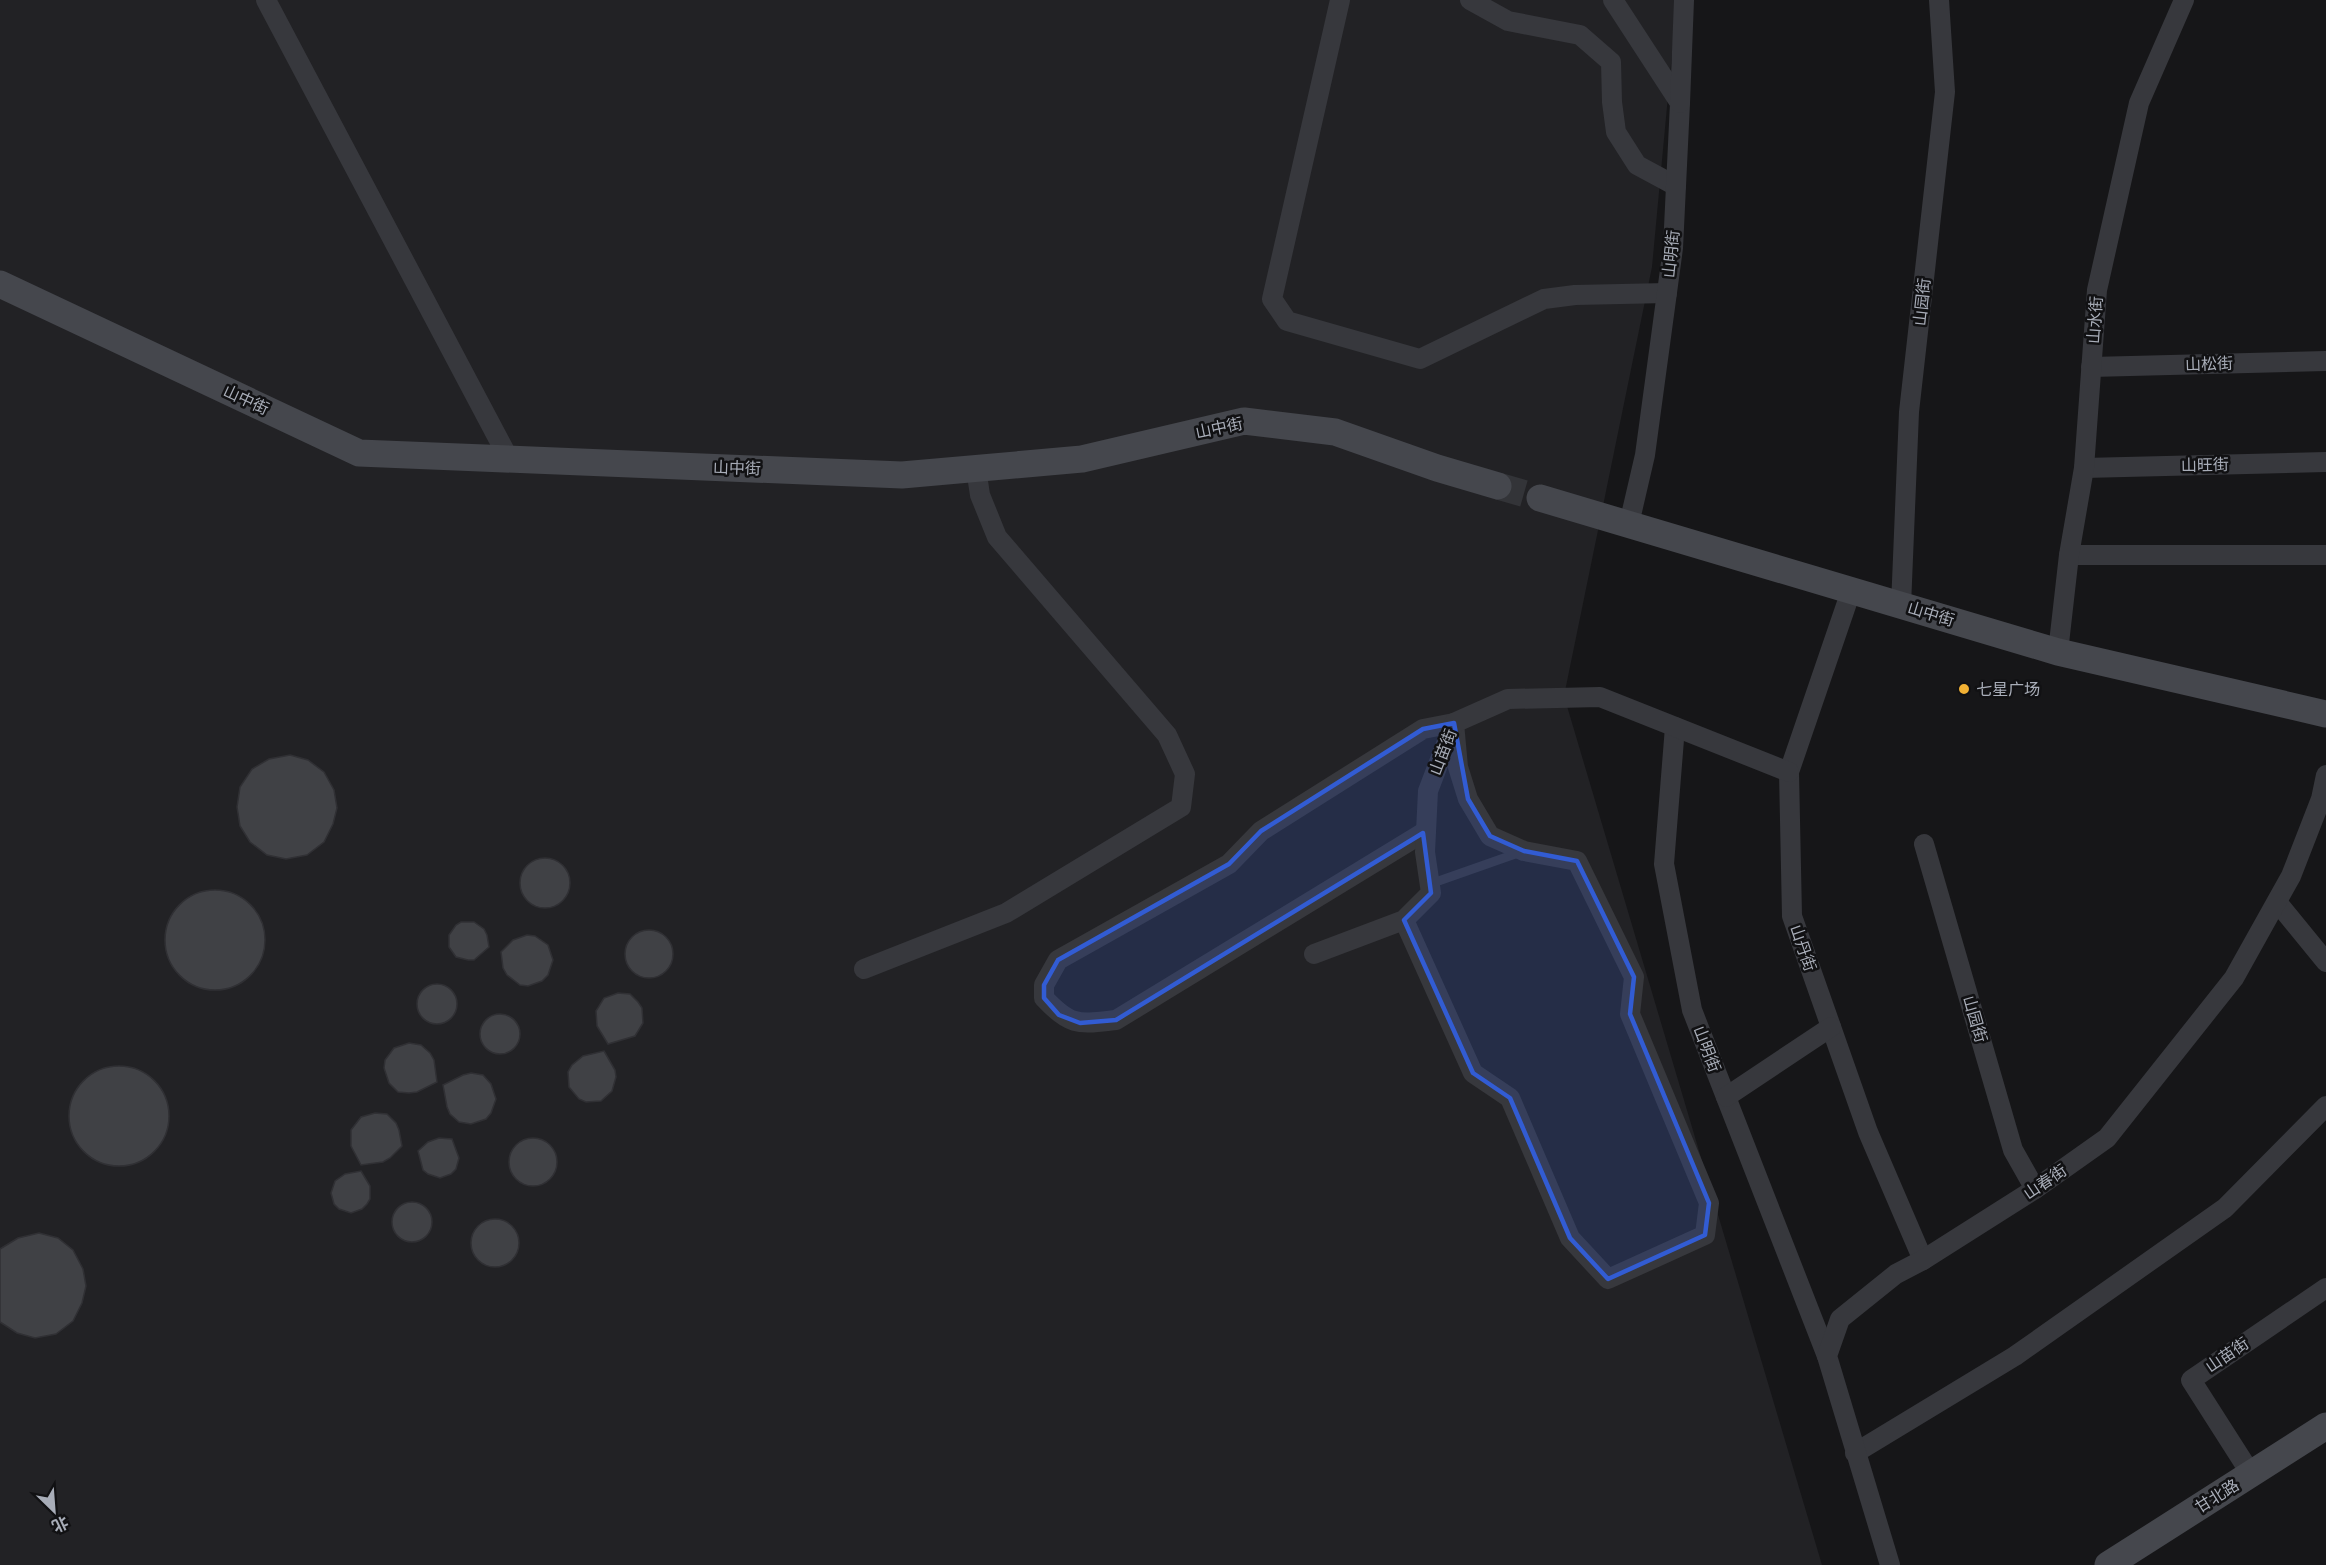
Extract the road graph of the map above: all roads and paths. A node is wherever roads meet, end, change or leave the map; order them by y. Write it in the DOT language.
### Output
graph roads {
  1 [pos="266,0"];
  2 [pos="1340,0"];
  3 [pos="1470,0"];
  4 [pos="1613,0"];
  5 [pos="1684,0"];
  6 [pos="1939,0"];
  7 [pos="2184,0"];
  8 [pos="1680,103"];
  9 [pos="1676,186"];
  10 [pos="0,284"];
  11 [pos="1667,293"];
  12 [pos="2326,361"];
  13 [pos="2091,367"];
  14 [pos="509,459"];
  15 [pos="2326,462"];
  16 [pos="976,468"];
  17 [pos="2084,468"];
  18 [pos="1498,486"];
  19 [pos="1540,498"];
  20 [pos="1629,524"];
  21 [pos="2069,555"];
  22 [pos="2326,555"];
  23 [pos="1851,591"];
  24 [pos="1901,606"];
  25 [pos="2058,652"];
  26 [pos="2326,714"];
  27 [pos="1454,723"];
  28 [pos="1675,727"];
  29 [pos="1789,772"];
  30 [pos="2326,775"];
  31 [pos="2324,807"];
  32 [pos="1426,831"];
  33 [pos="1924,844"];
  34 [pos="1524,851"];
  35 [pos="1429,884"];
  36 [pos="2277,903"];
  37 [pos="1404,920"];
  38 [pos="1314,954"];
  39 [pos="2326,962"];
  40 [pos="864,969"];
  41 [pos="1831,1028"];
  42 [pos="1726,1097"];
  43 [pos="2326,1106"];
  44 [pos="2035,1190"];
  45 [pos="1923,1260"];
  46 [pos="2326,1288"];
  47 [pos="1827,1356"];
  48 [pos="2326,1426"];
  49 [pos="1855,1453"];
  50 [pos="2251,1474"];
  51 [pos="1890,1565"];
  52 [pos="2108,1565"];
  1 -- 14 [label="street"];
  2 -- 11 [label="street"];
  3 -- 9 [label="street"];
  4 -- 8 [label="street"];
  5 -- 8 [label="street, 山明街"];
  6 -- 24 [label="street, 山园街"];
  7 -- 13 [label="street, 山水街"];
  8 -- 9 [label="street, 山明街"];
  9 -- 11 [label="street, 山明街"];
  10 -- 14 [label="street, 山中街"];
  11 -- 20 [label="street, 山明街"];
  12 -- 13 [label="street, 山松街"];
  13 -- 17 [label="street, 山水街"];
  14 -- 16 [label="street, 山中街"];
  15 -- 17 [label="street, 山旺街"];
  16 -- 18 [label="street, 山中街"];
  16 -- 40 [label="street"];
  17 -- 21 [label="street, 山水街"];
  19 -- 20 [label="street, 山中街"];
  20 -- 23 [label="street, 山中街"];
  21 -- 22 [label="street"];
  21 -- 25 [label="street, 山水街"];
  23 -- 24 [label="street, 山中街"];
  23 -- 29 [label="street, 山丹街"];
  24 -- 25 [label="street, 山中街"];
  25 -- 26 [label="street, 山中街"];
  27 -- 28 [label="street, 山苗街"];
  27 -- 32 [label="street, 山苗街"];
  27 -- 32 [label="street"];
  27 -- 34 [label="street"];
  28 -- 29 [label="street, 山苗街"];
  28 -- 42 [label="street, 山明街"];
  29 -- 41 [label="street, 山丹街"];
  30 -- 31 [label="street, 山春街"];
  31 -- 36 [label="street, 山春街"];
  32 -- 35 [label="street, 山苗街"];
  33 -- 44 [label="street, 山园街"];
  34 -- 35 [label="lane"];
  34 -- 37 [label="street"];
  35 -- 37 [label="street"];
  36 -- 39 [label="street"];
  36 -- 44 [label="street, 山春街"];
  37 -- 38 [label="street"];
  41 -- 42 [label="street"];
  41 -- 45 [label="street, 山丹街"];
  42 -- 47 [label="street, 山明街"];
  43 -- 49 [label="street"];
  44 -- 45 [label="street, 山春街"];
  45 -- 47 [label="street, 山春街"];
  46 -- 50 [label="street, 山苗街"];
  47 -- 49 [label="street"];
  48 -- 50 [label="street, 甘北路"];
  49 -- 51 [label="street"];
  50 -- 52 [label="street, 甘北路"];
}
